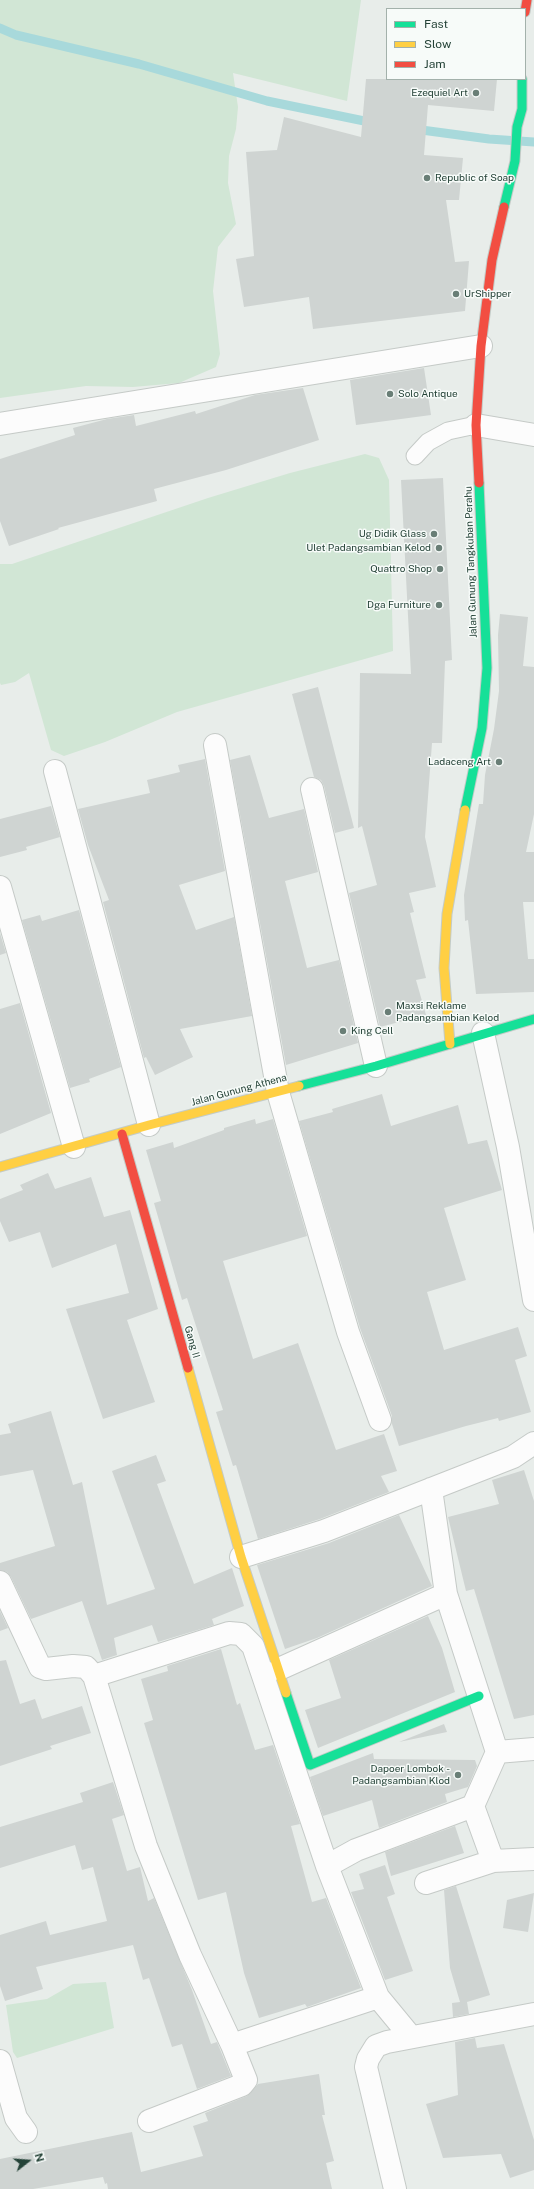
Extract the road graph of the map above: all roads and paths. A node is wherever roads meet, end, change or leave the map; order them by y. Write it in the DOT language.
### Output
graph roads {
  1 [pos="522,80"];
  2 [pos="528,109"];
  3 [pos="481,346"];
  4 [pos="0,424"];
  5 [pos="476,425"];
  6 [pos="534,435"];
  7 [pos="415,456"];
  8 [pos="215,745"];
  9 [pos="55,771"];
  10 [pos="312,789"];
  11 [pos="0,888"];
  12 [pos="534,1019"];
  13 [pos="483,1033"];
  14 [pos="450,1044"];
  15 [pos="376,1066"];
  16 [pos="278,1092"];
  17 [pos="148,1125"];
  18 [pos="122,1134"];
  19 [pos="74,1147"];
  20 [pos="0,1168"];
  21 [pos="534,1300"];
  22 [pos="380,1420"];
  23 [pos="534,1443"];
  24 [pos="430,1489"];
  25 [pos="241,1557"];
  26 [pos="1,1586"];
  27 [pos="446,1594"];
  28 [pos="279,1669"];
  29 [pos="94,1676"];
  30 [pos="479,1696"];
  31 [pos="534,1749"];
  32 [pos="497,1752"];
  33 [pos="473,1806"];
  34 [pos="534,1859"];
  35 [pos="493,1861"];
  36 [pos="327,1866"];
  37 [pos="426,1883"];
  38 [pos="378,1997"];
  39 [pos="534,2014"];
  40 [pos="411,2037"];
  41 [pos="232,2045"];
  42 [pos="0,2061"];
  43 [pos="149,2121"];
  44 [pos="26,2132"];
  45 [pos="395,2189"];
  1 -- 2 [label="street, Jalan Gunung Tangkuban Perahu"];
  2 -- 3 [label="street, Jalan Gunung Tangkuban Perahu"];
  3 -- 4 [label="street"];
  3 -- 5 [label="street, Jalan Gunung Tangkuban Perahu"];
  5 -- 6 [label="street"];
  5 -- 7 [label="lane"];
  5 -- 14 [label="street, Jalan Gunung Tangkuban Perahu"];
  8 -- 16 [label="street"];
  9 -- 17 [label="street"];
  10 -- 15 [label="street"];
  11 -- 19 [label="street"];
  12 -- 13 [label="street"];
  13 -- 14 [label="street, Jalan Gunung Athena"];
  13 -- 21 [label="street"];
  14 -- 15 [label="street, Jalan Gunung Athena"];
  15 -- 16 [label="street, Jalan Gunung Athena"];
  16 -- 17 [label="street, Jalan Gunung Athena"];
  16 -- 22 [label="street"];
  17 -- 18 [label="street, Jalan Gunung Athena"];
  18 -- 19 [label="street, Jalan Gunung Athena"];
  18 -- 25 [label="street, Gang II"];
  19 -- 20 [label="street, Jalan Gunung Athena"];
  23 -- 24 [label="street"];
  24 -- 25 [label="street"];
  24 -- 27 [label="street"];
  25 -- 28 [label="street, Gang II"];
  26 -- 29 [label="street"];
  27 -- 28 [label="street"];
  27 -- 30 [label="street"];
  28 -- 30 [label="street, Gang II"];
  29 -- 36 [label="street"];
  29 -- 41 [label="street"];
  30 -- 32 [label="street"];
  31 -- 32 [label="street"];
  32 -- 33 [label="street"];
  33 -- 35 [label="street"];
  33 -- 36 [label="street"];
  34 -- 35 [label="street"];
  35 -- 37 [label="street"];
  36 -- 38 [label="street"];
  38 -- 40 [label="street"];
  38 -- 41 [label="street"];
  39 -- 40 [label="street"];
  40 -- 45 [label="street"];
  41 -- 43 [label="street"];
  42 -- 44 [label="street"];
}
